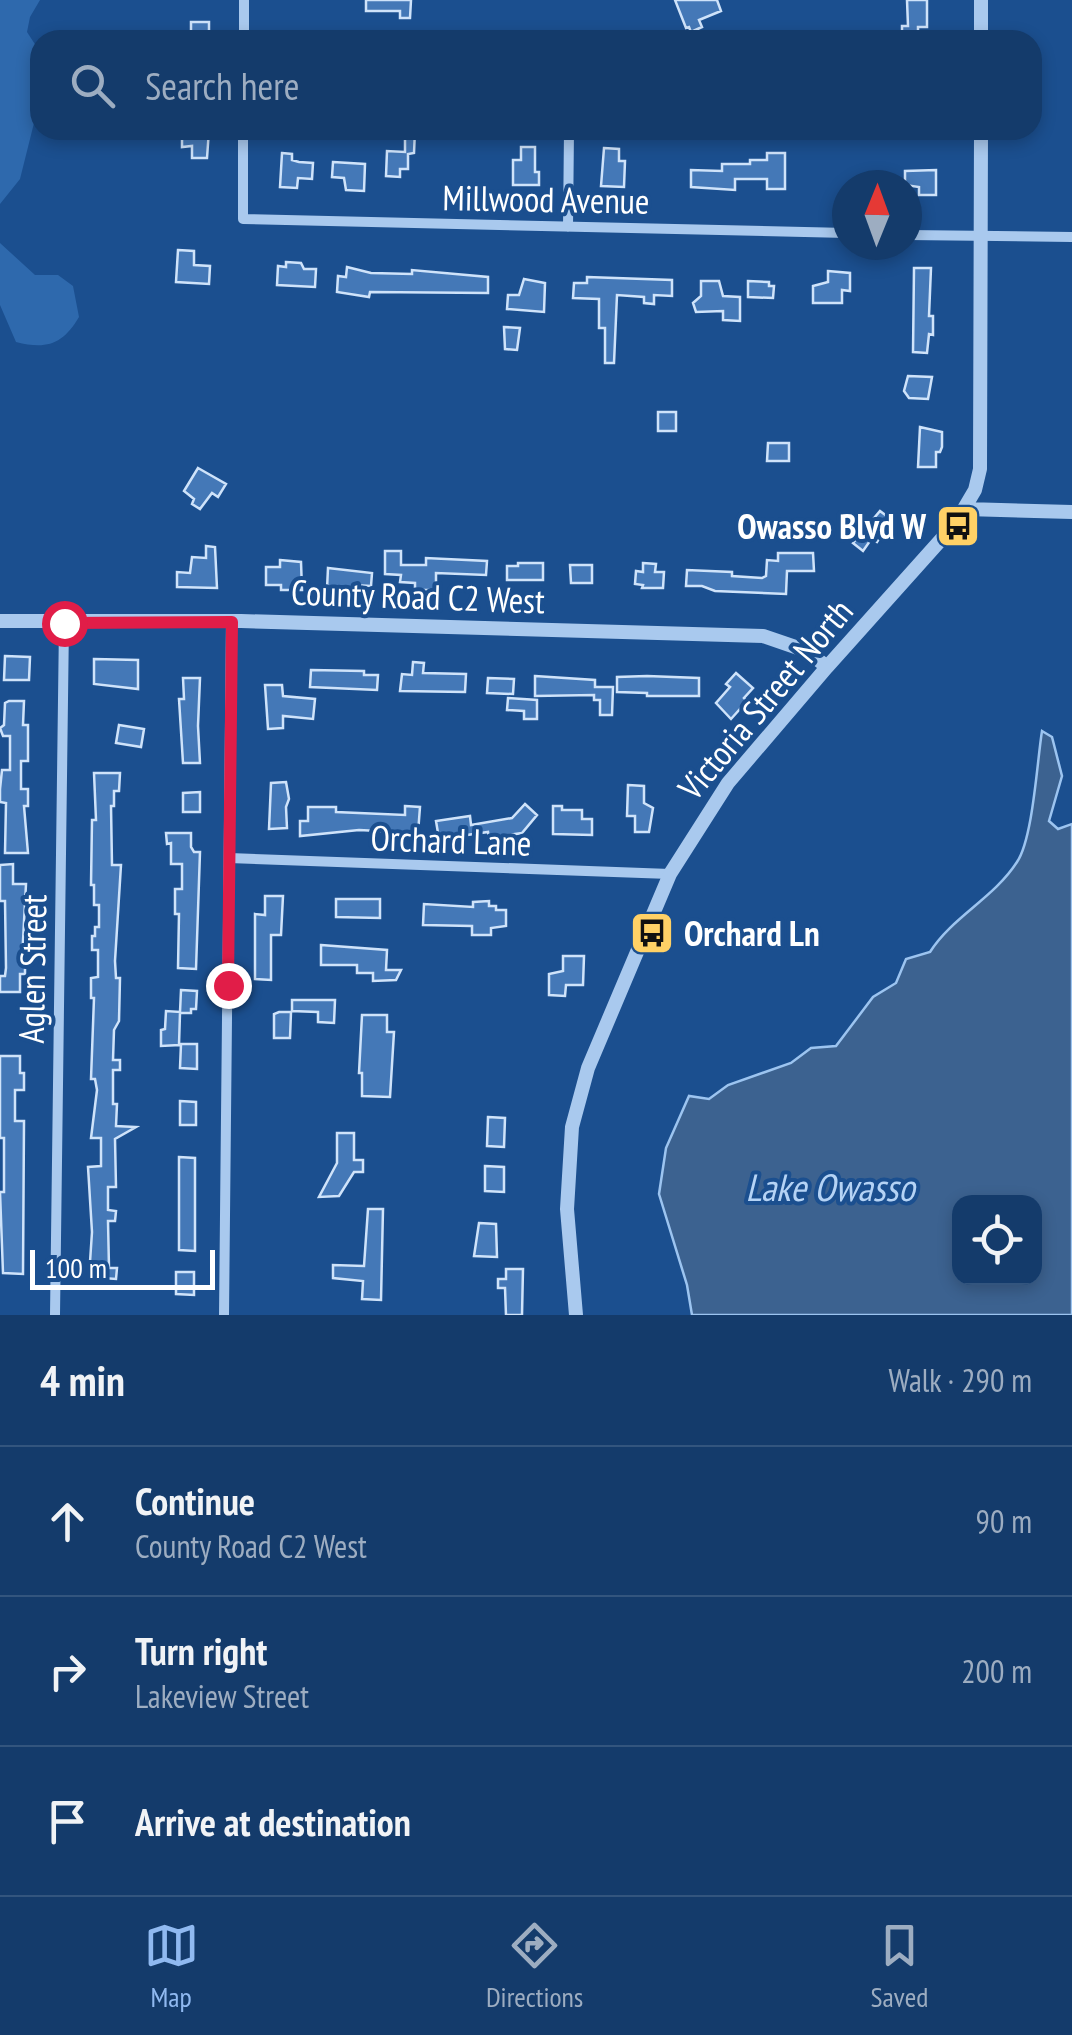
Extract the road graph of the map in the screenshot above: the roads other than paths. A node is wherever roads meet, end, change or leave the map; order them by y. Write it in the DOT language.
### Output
graph roads {
  1 [pos="244,0"];
  2 [pos="981,0"];
  3 [pos="244,30"];
  4 [pos="981,30"];
  5 [pos="244,140"];
  6 [pos="569,140"];
  7 [pos="981,140"];
  8 [pos="568,227"];
  9 [pos="832,234"];
  10 [pos="922,235"];
  11 [pos="980,236"];
  12 [pos="1072,237"];
  13 [pos="966,509"];
  14 [pos="1072,512"];
  15 [pos="0,621"];
  16 [pos="232,622"];
  17 [pos="64,623"];
  18 [pos="826,667"];
  19 [pos="229,858"];
  20 [pos="670,874"];
  21 [pos="55,1315"];
  22 [pos="224,1315"];
  23 [pos="576,1315"];
  1 -- 3 [label="street"];
  2 -- 4 [label="street"];
  5 -- 8 [label="street, Millwood Avenue"];
  6 -- 8 [label="street"];
  7 -- 11 [label="street, Victoria Street North"];
  8 -- 9 [label="street, Millwood Avenue"];
  10 -- 11 [label="street"];
  11 -- 12 [label="street"];
  11 -- 13 [label="street, Victoria Street North"];
  13 -- 14 [label="street"];
  13 -- 18 [label="street, Victoria Street North"];
  15 -- 17 [label="street, County Road C2 West"];
  16 -- 17 [label="street, County Road C2 West"];
  16 -- 18 [label="street, County Road C2 West"];
  16 -- 19 [label="street"];
  17 -- 21 [label="street, Aglen Street"];
  18 -- 20 [label="street, Victoria Street North"];
  19 -- 20 [label="street, Orchard Lane"];
  19 -- 22 [label="street"];
  20 -- 23 [label="street, Victoria Street North"];
}
